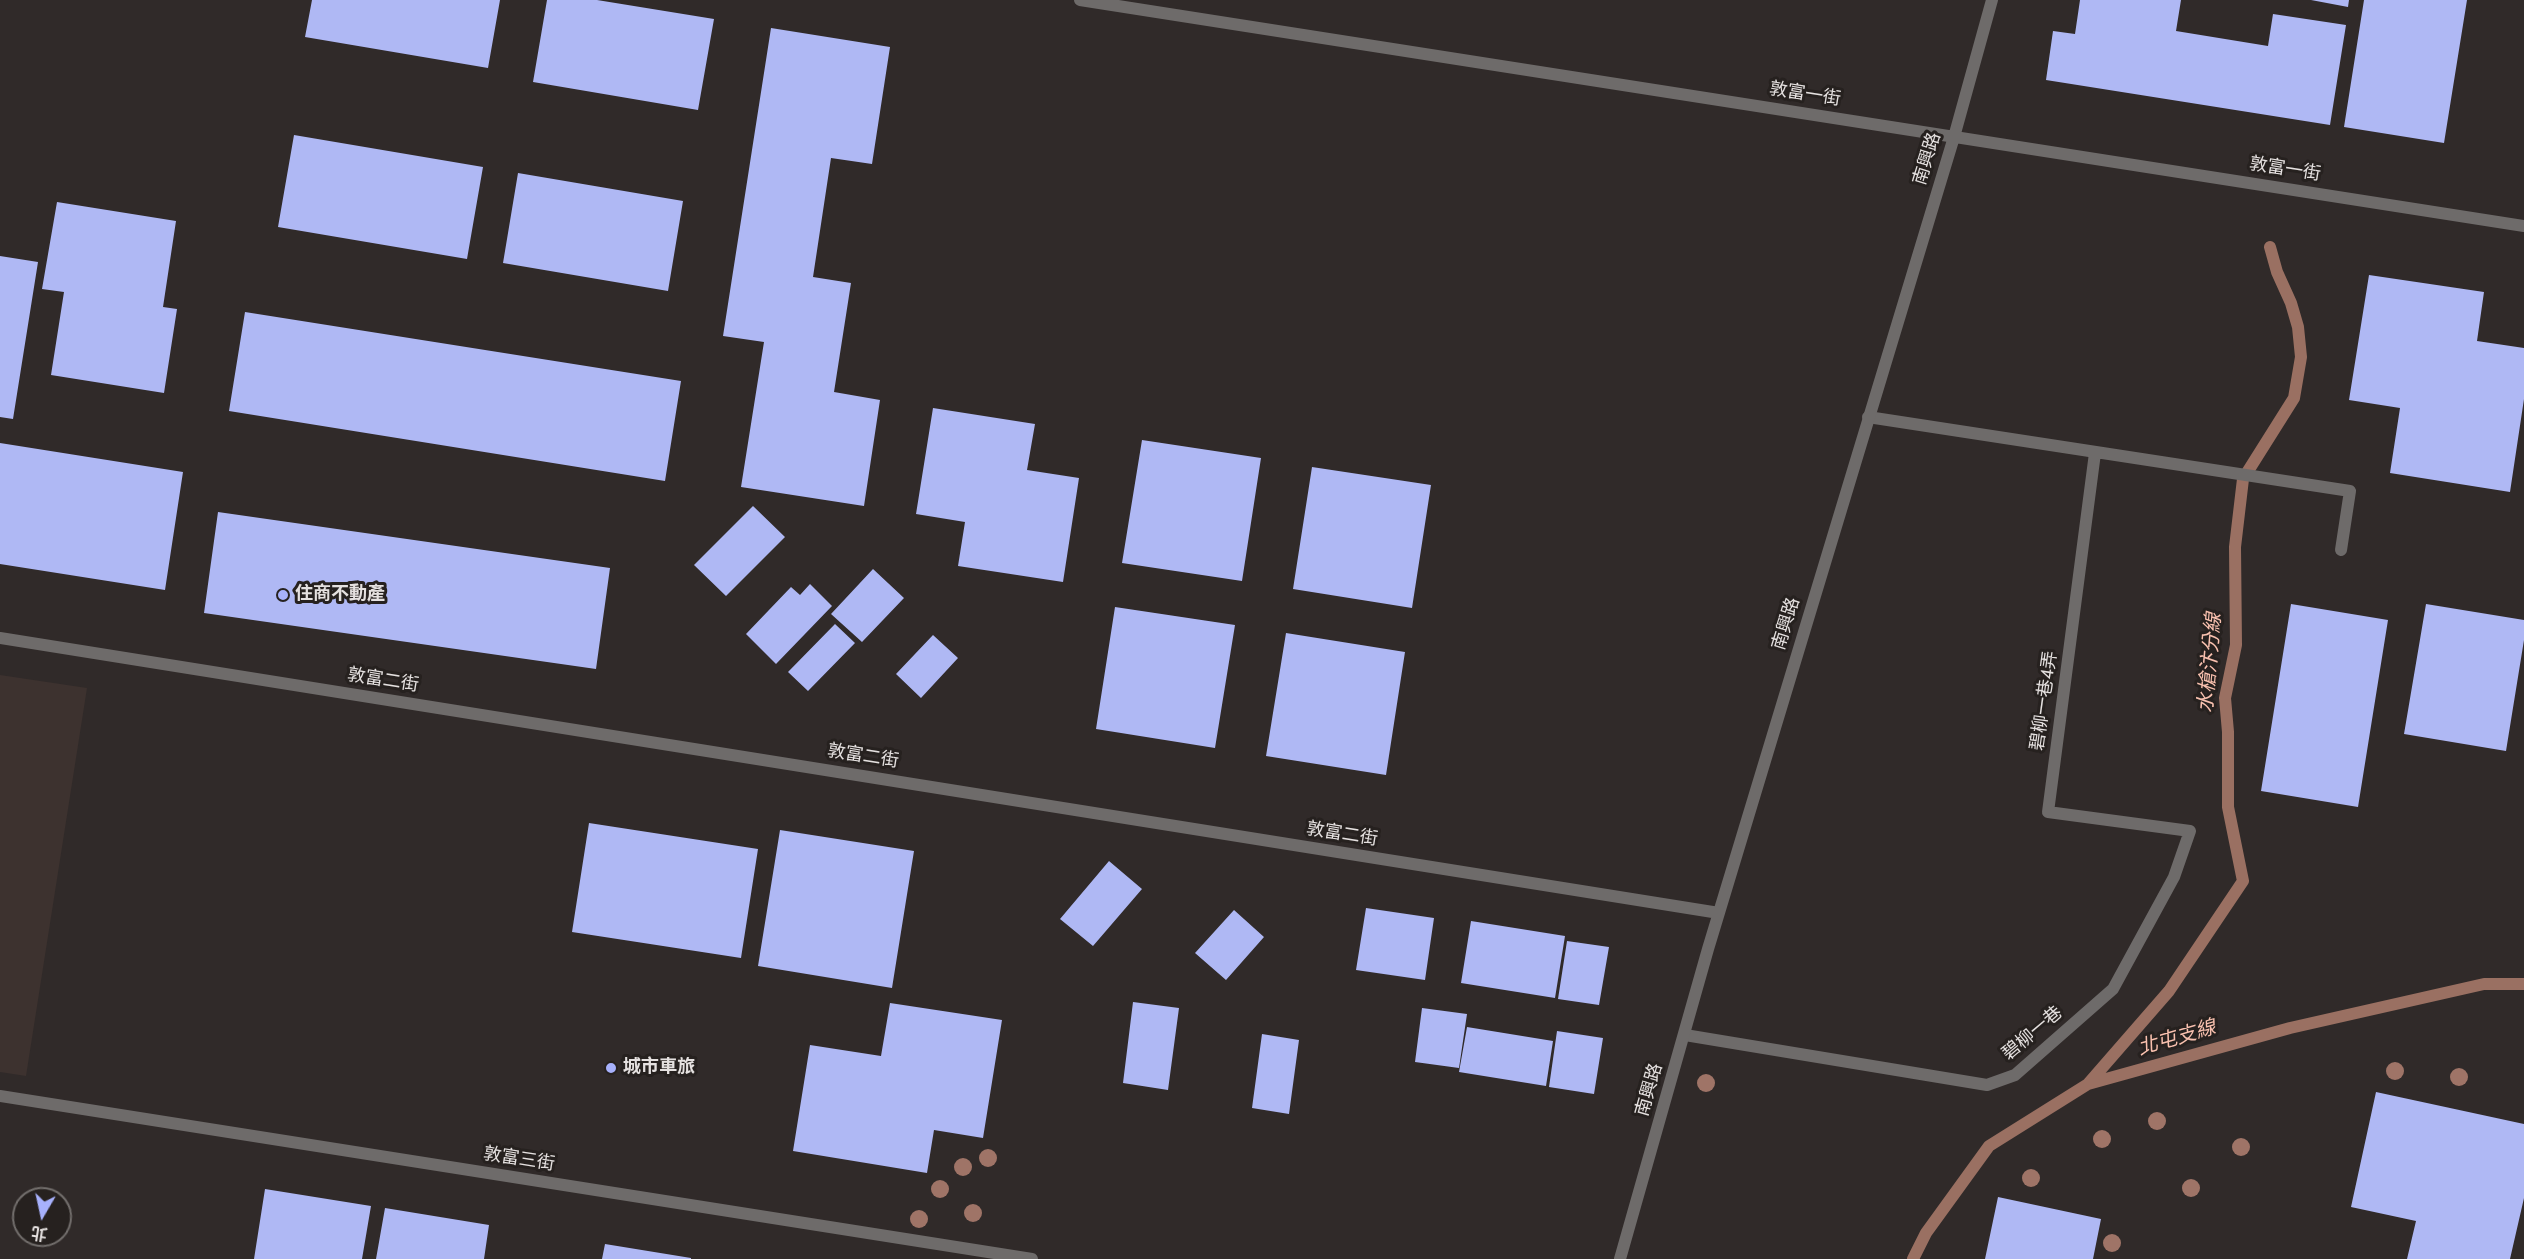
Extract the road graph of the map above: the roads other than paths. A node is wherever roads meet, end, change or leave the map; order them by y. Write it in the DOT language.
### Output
graph roads {
  1 [pos="1080,0"];
  2 [pos="1992,0"];
  3 [pos="1954,137"];
  4 [pos="2524,226"];
  5 [pos="1868,417"];
  6 [pos="2096,453"];
  7 [pos="2341,550"];
  8 [pos="0,638"];
  9 [pos="2190,831"];
  10 [pos="1719,913"];
  11 [pos="1685,1035"];
  12 [pos="0,1096"];
  13 [pos="1032,1259"];
  14 [pos="1620,1259"];
  1 -- 3 [label="street, 敦富一街"];
  2 -- 3 [label="street, 南興路"];
  3 -- 4 [label="street, 敦富一街"];
  3 -- 5 [label="street, 南興路"];
  5 -- 6 [label="street"];
  5 -- 10 [label="street, 南興路"];
  6 -- 7 [label="street"];
  6 -- 9 [label="street, 碧柳一巷4弄"];
  8 -- 10 [label="street, 敦富二街"];
  9 -- 11 [label="street, 碧柳一巷"];
  10 -- 11 [label="street, 南興路"];
  11 -- 14 [label="street, 南興路"];
  12 -- 13 [label="street, 敦富三街"];
}
